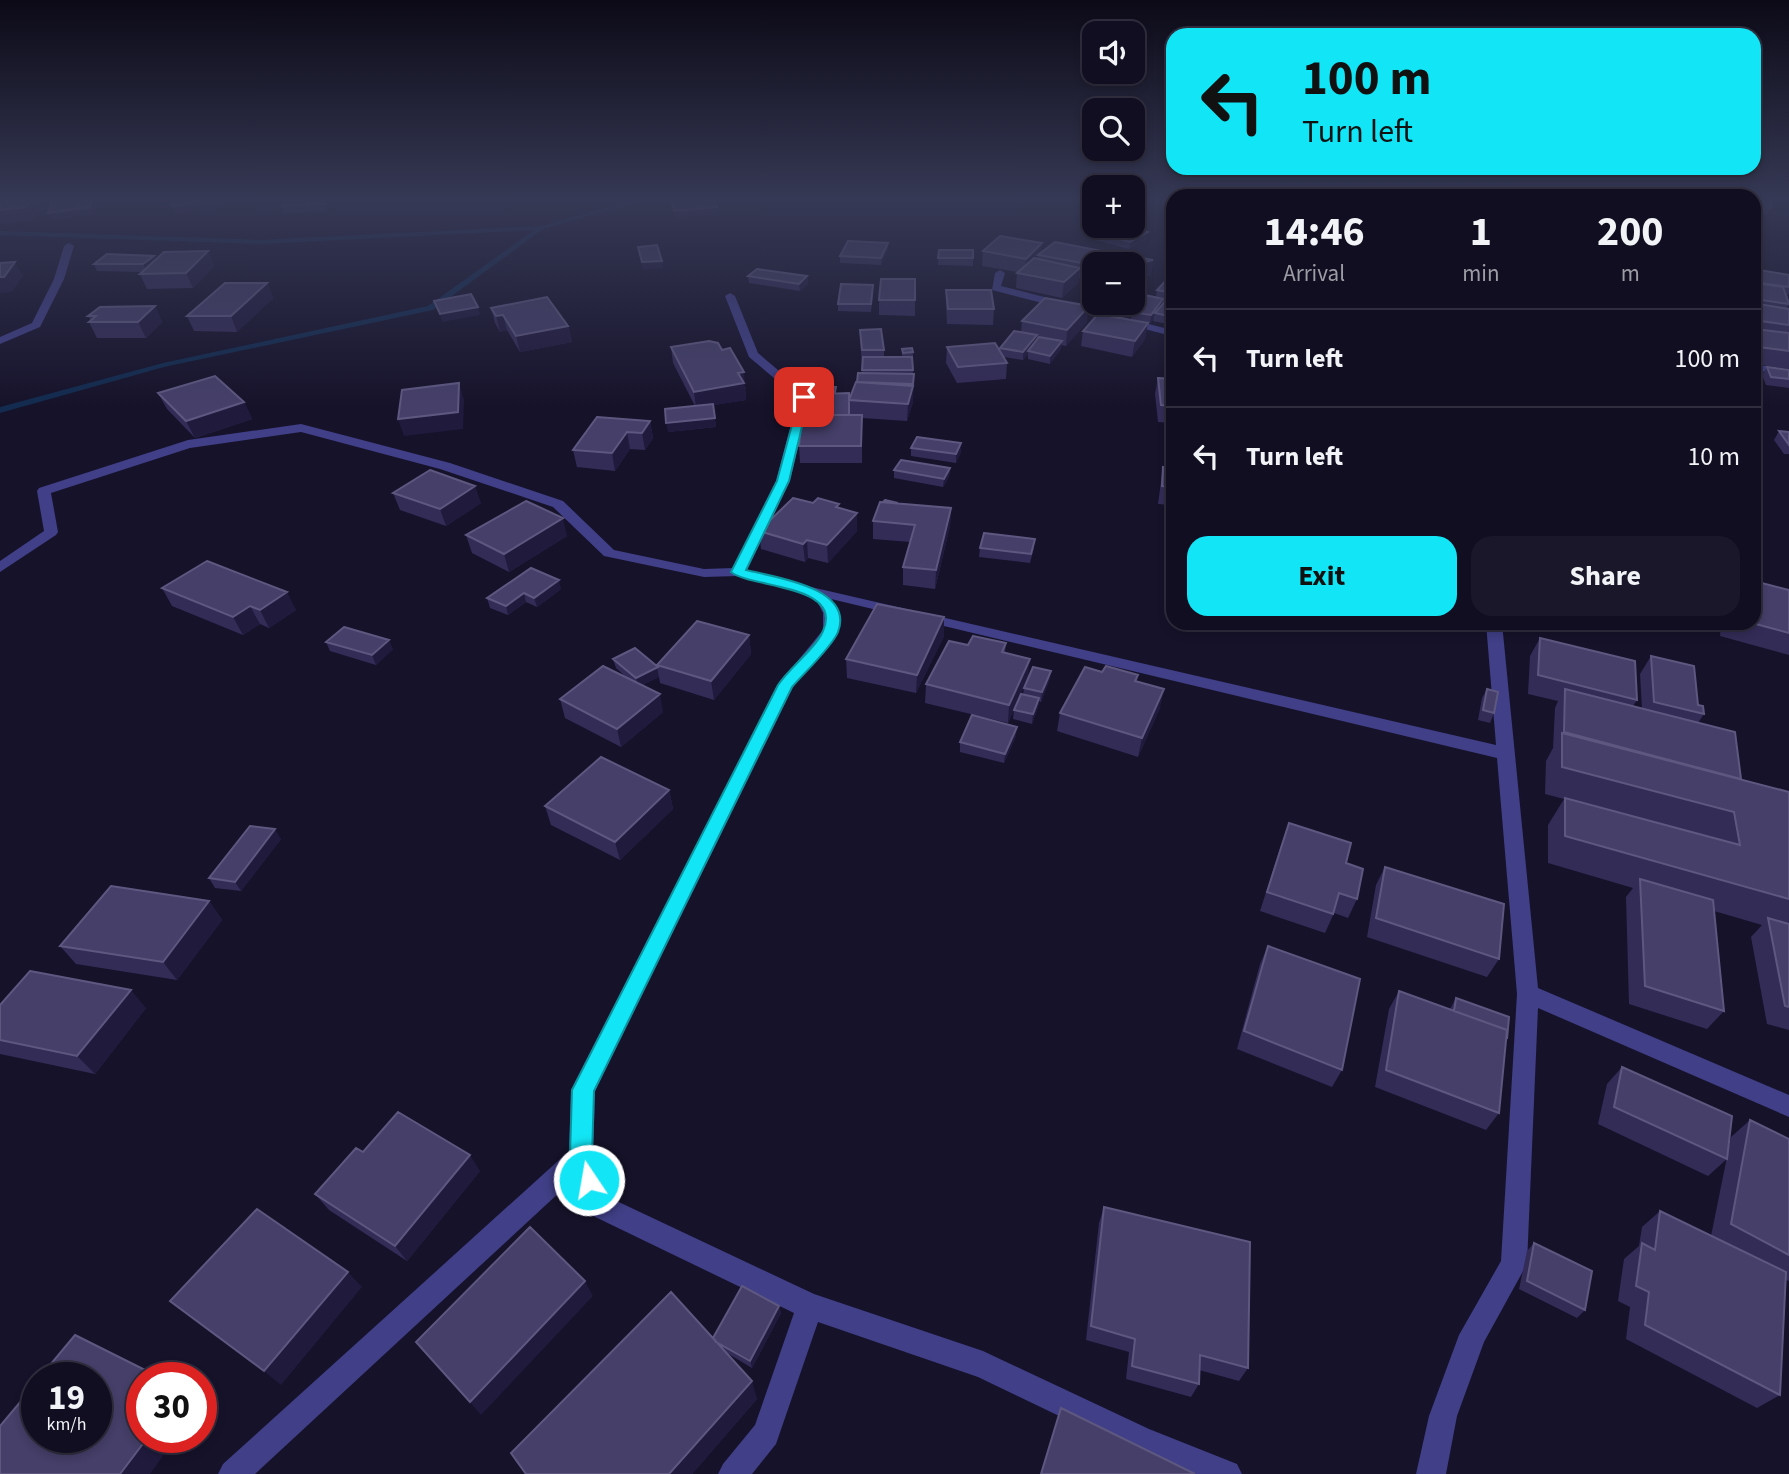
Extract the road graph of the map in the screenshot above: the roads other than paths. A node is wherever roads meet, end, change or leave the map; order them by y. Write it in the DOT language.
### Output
graph roads {
  1 [pos="62,269"];
  2 [pos="1000,273"];
  3 [pos="730,296"];
  4 [pos="1166,331"];
  5 [pos="0,341"];
  6 [pos="1761,368"];
  7 [pos="1789,373"];
  8 [pos="0,568"];
  9 [pos="738,572"];
  10 [pos="798,587"];
  11 [pos="1495,630"];
  12 [pos="1506,754"];
  13 [pos="1528,994"];
  14 [pos="1789,1105"];
  15 [pos="581,1156"];
  16 [pos="810,1306"];
  17 [pos="233,1474"];
  18 [pos="733,1474"];
  19 [pos="1227,1474"];
  20 [pos="1431,1474"];
  1 -- 5 [label="street"];
  2 -- 4 [label="street"];
  3 -- 9 [label="street"];
  6 -- 7 [label="street"];
  8 -- 9 [label="street"];
  9 -- 10 [label="street"];
  10 -- 12 [label="street"];
  10 -- 15 [label="street"];
  11 -- 12 [label="street"];
  12 -- 13 [label="street"];
  13 -- 14 [label="street"];
  13 -- 20 [label="street"];
  15 -- 16 [label="street"];
  15 -- 17 [label="street"];
  16 -- 18 [label="street"];
  16 -- 19 [label="street"];
}
